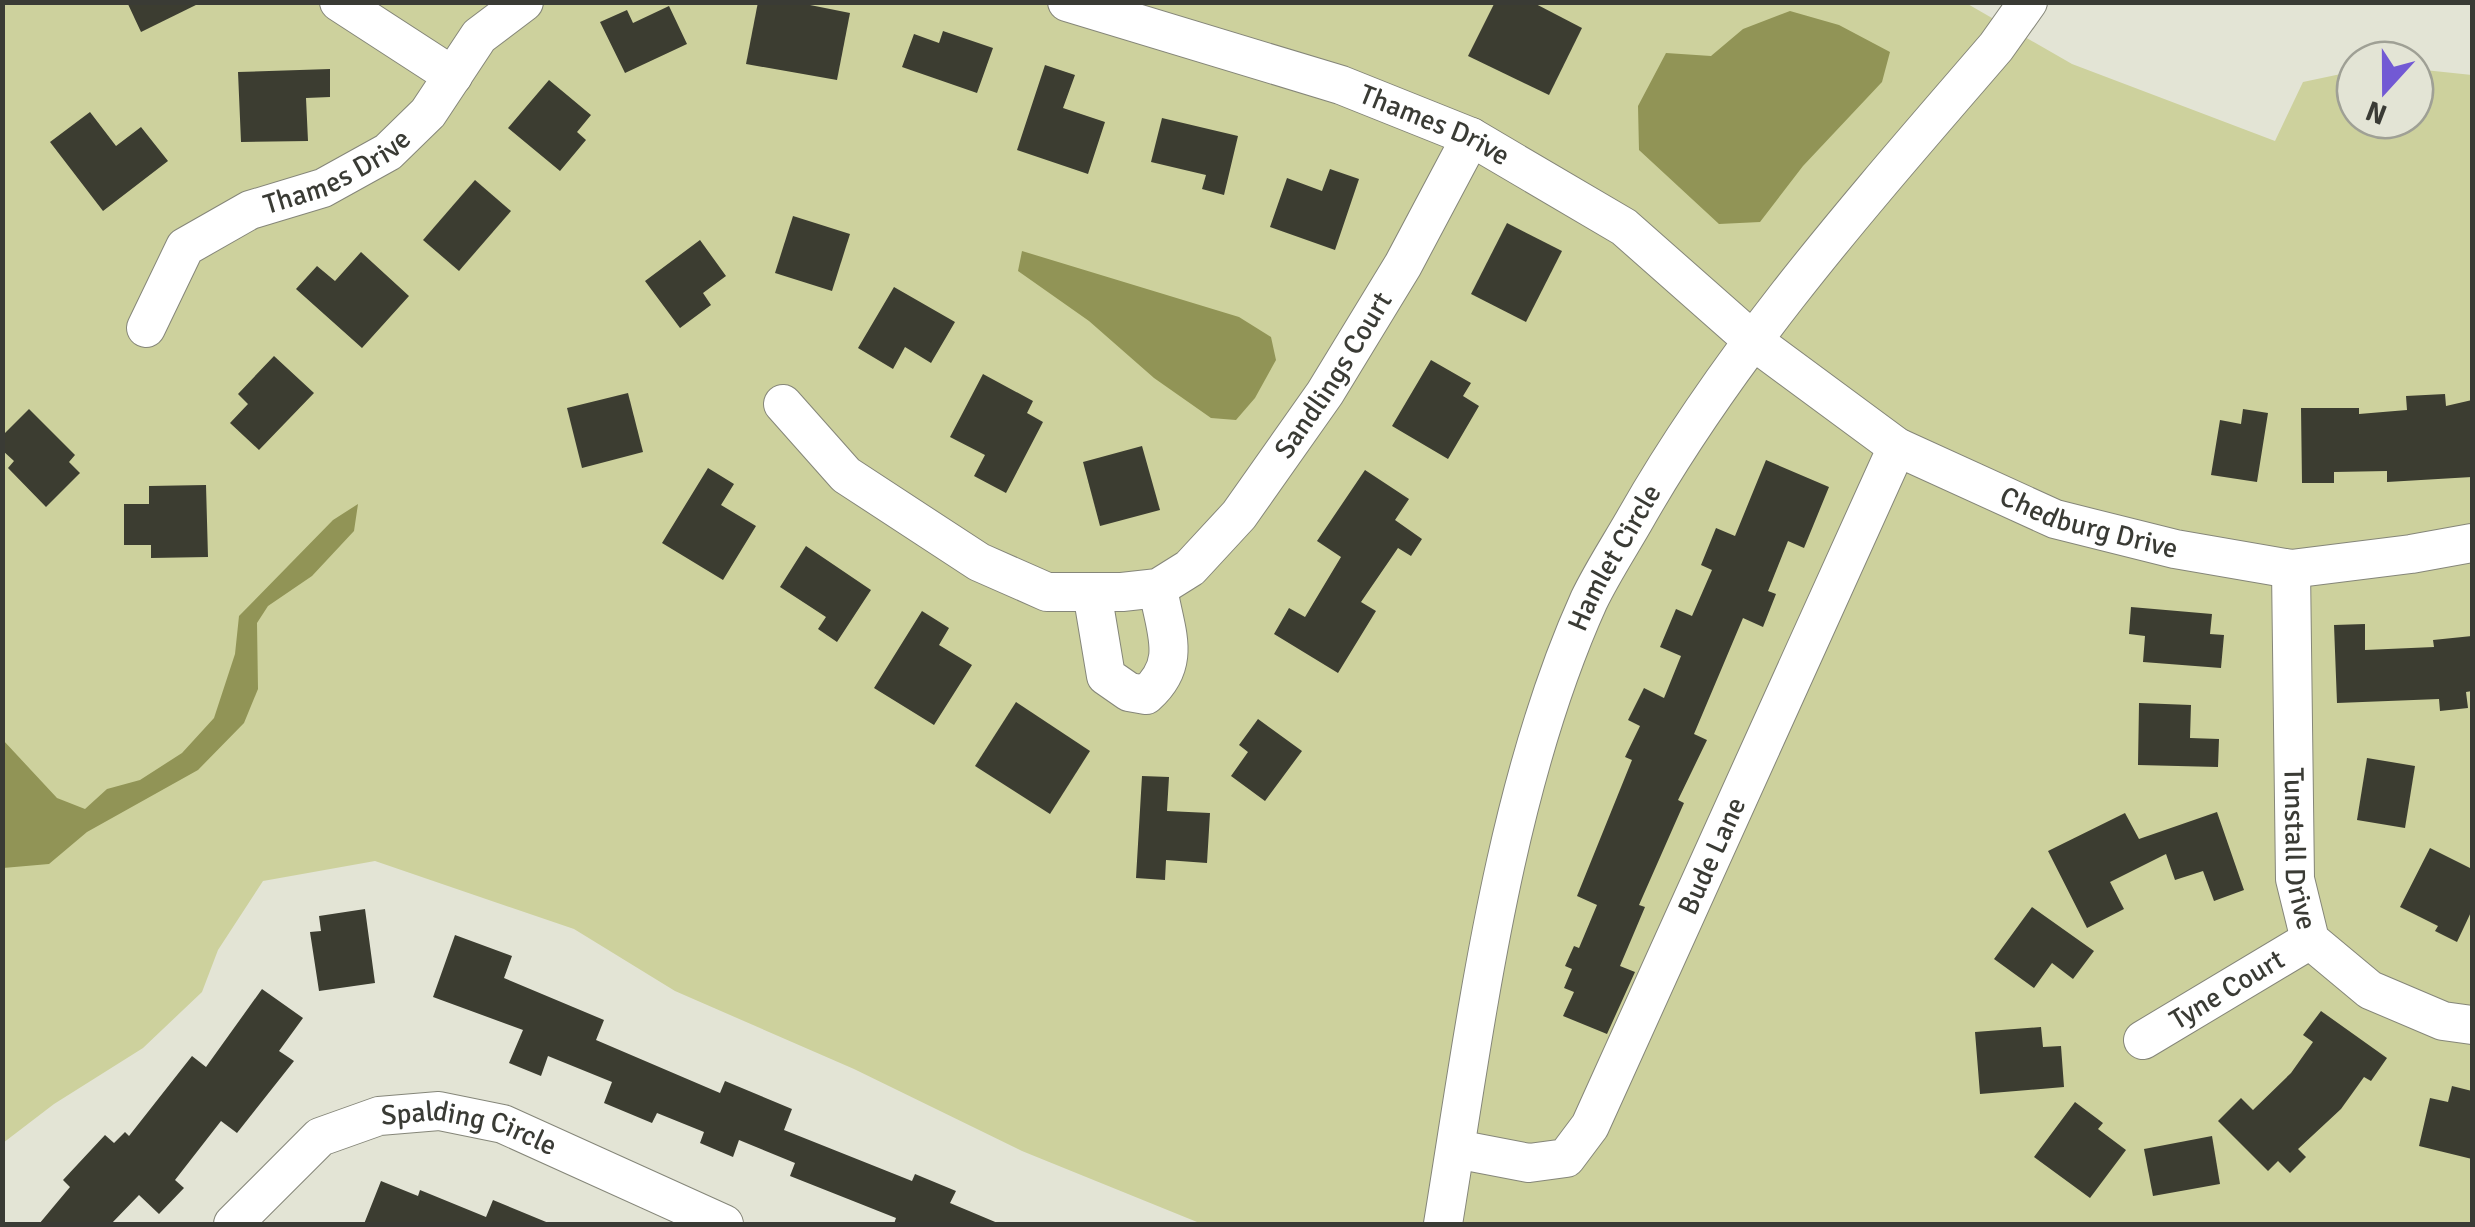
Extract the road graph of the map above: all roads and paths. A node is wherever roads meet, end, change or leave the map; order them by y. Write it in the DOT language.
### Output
graph roads {
  1 [pos="339,2"];
  2 [pos="524,2"];
  3 [pos="1066,2"];
  4 [pos="2028,2"];
  5 [pos="452,76"];
  6 [pos="1470,137"];
  7 [pos="146,328"];
  8 [pos="1752,340"];
  9 [pos="783,404"];
  10 [pos="1897,447"];
  11 [pos="2472,543"];
  12 [pos="2291,569"];
  13 [pos="1158,588"];
  14 [pos="1092,592"];
  15 [pos="2310,940"];
  16 [pos="2472,1025"];
  17 [pos="2143,1040"];
  18 [pos="1456,1150"];
  19 [pos="233,1224"];
  20 [pos="724,1224"];
  21 [pos="1443,1224"];
  1 -- 5 [label="street"];
  2 -- 5 [label="street, Thames Drive"];
  3 -- 6 [label="street, Thames Drive"];
  4 -- 8 [label="street, Hamlet Circle"];
  5 -- 7 [label="street, Thames Drive"];
  6 -- 8 [label="street, Thames Drive"];
  6 -- 13 [label="street, Sandlings Court"];
  8 -- 10 [label="street, Chedburg Drive"];
  8 -- 18 [label="street, Hamlet Circle"];
  9 -- 14 [label="street"];
  10 -- 12 [label="street, Chedburg Drive"];
  10 -- 18 [label="street, Bude Lane"];
  11 -- 12 [label="street, Chedburg Drive"];
  12 -- 15 [label="street, Tunstall Drive"];
  13 -- 14 [label="street"];
  13 -- 14 [label="street"];
  15 -- 16 [label="street, Tunstall Drive"];
  15 -- 17 [label="street, Tyne Court"];
  18 -- 21 [label="street, Hamlet Circle"];
  19 -- 20 [label="street, Spalding Circle"];
}
